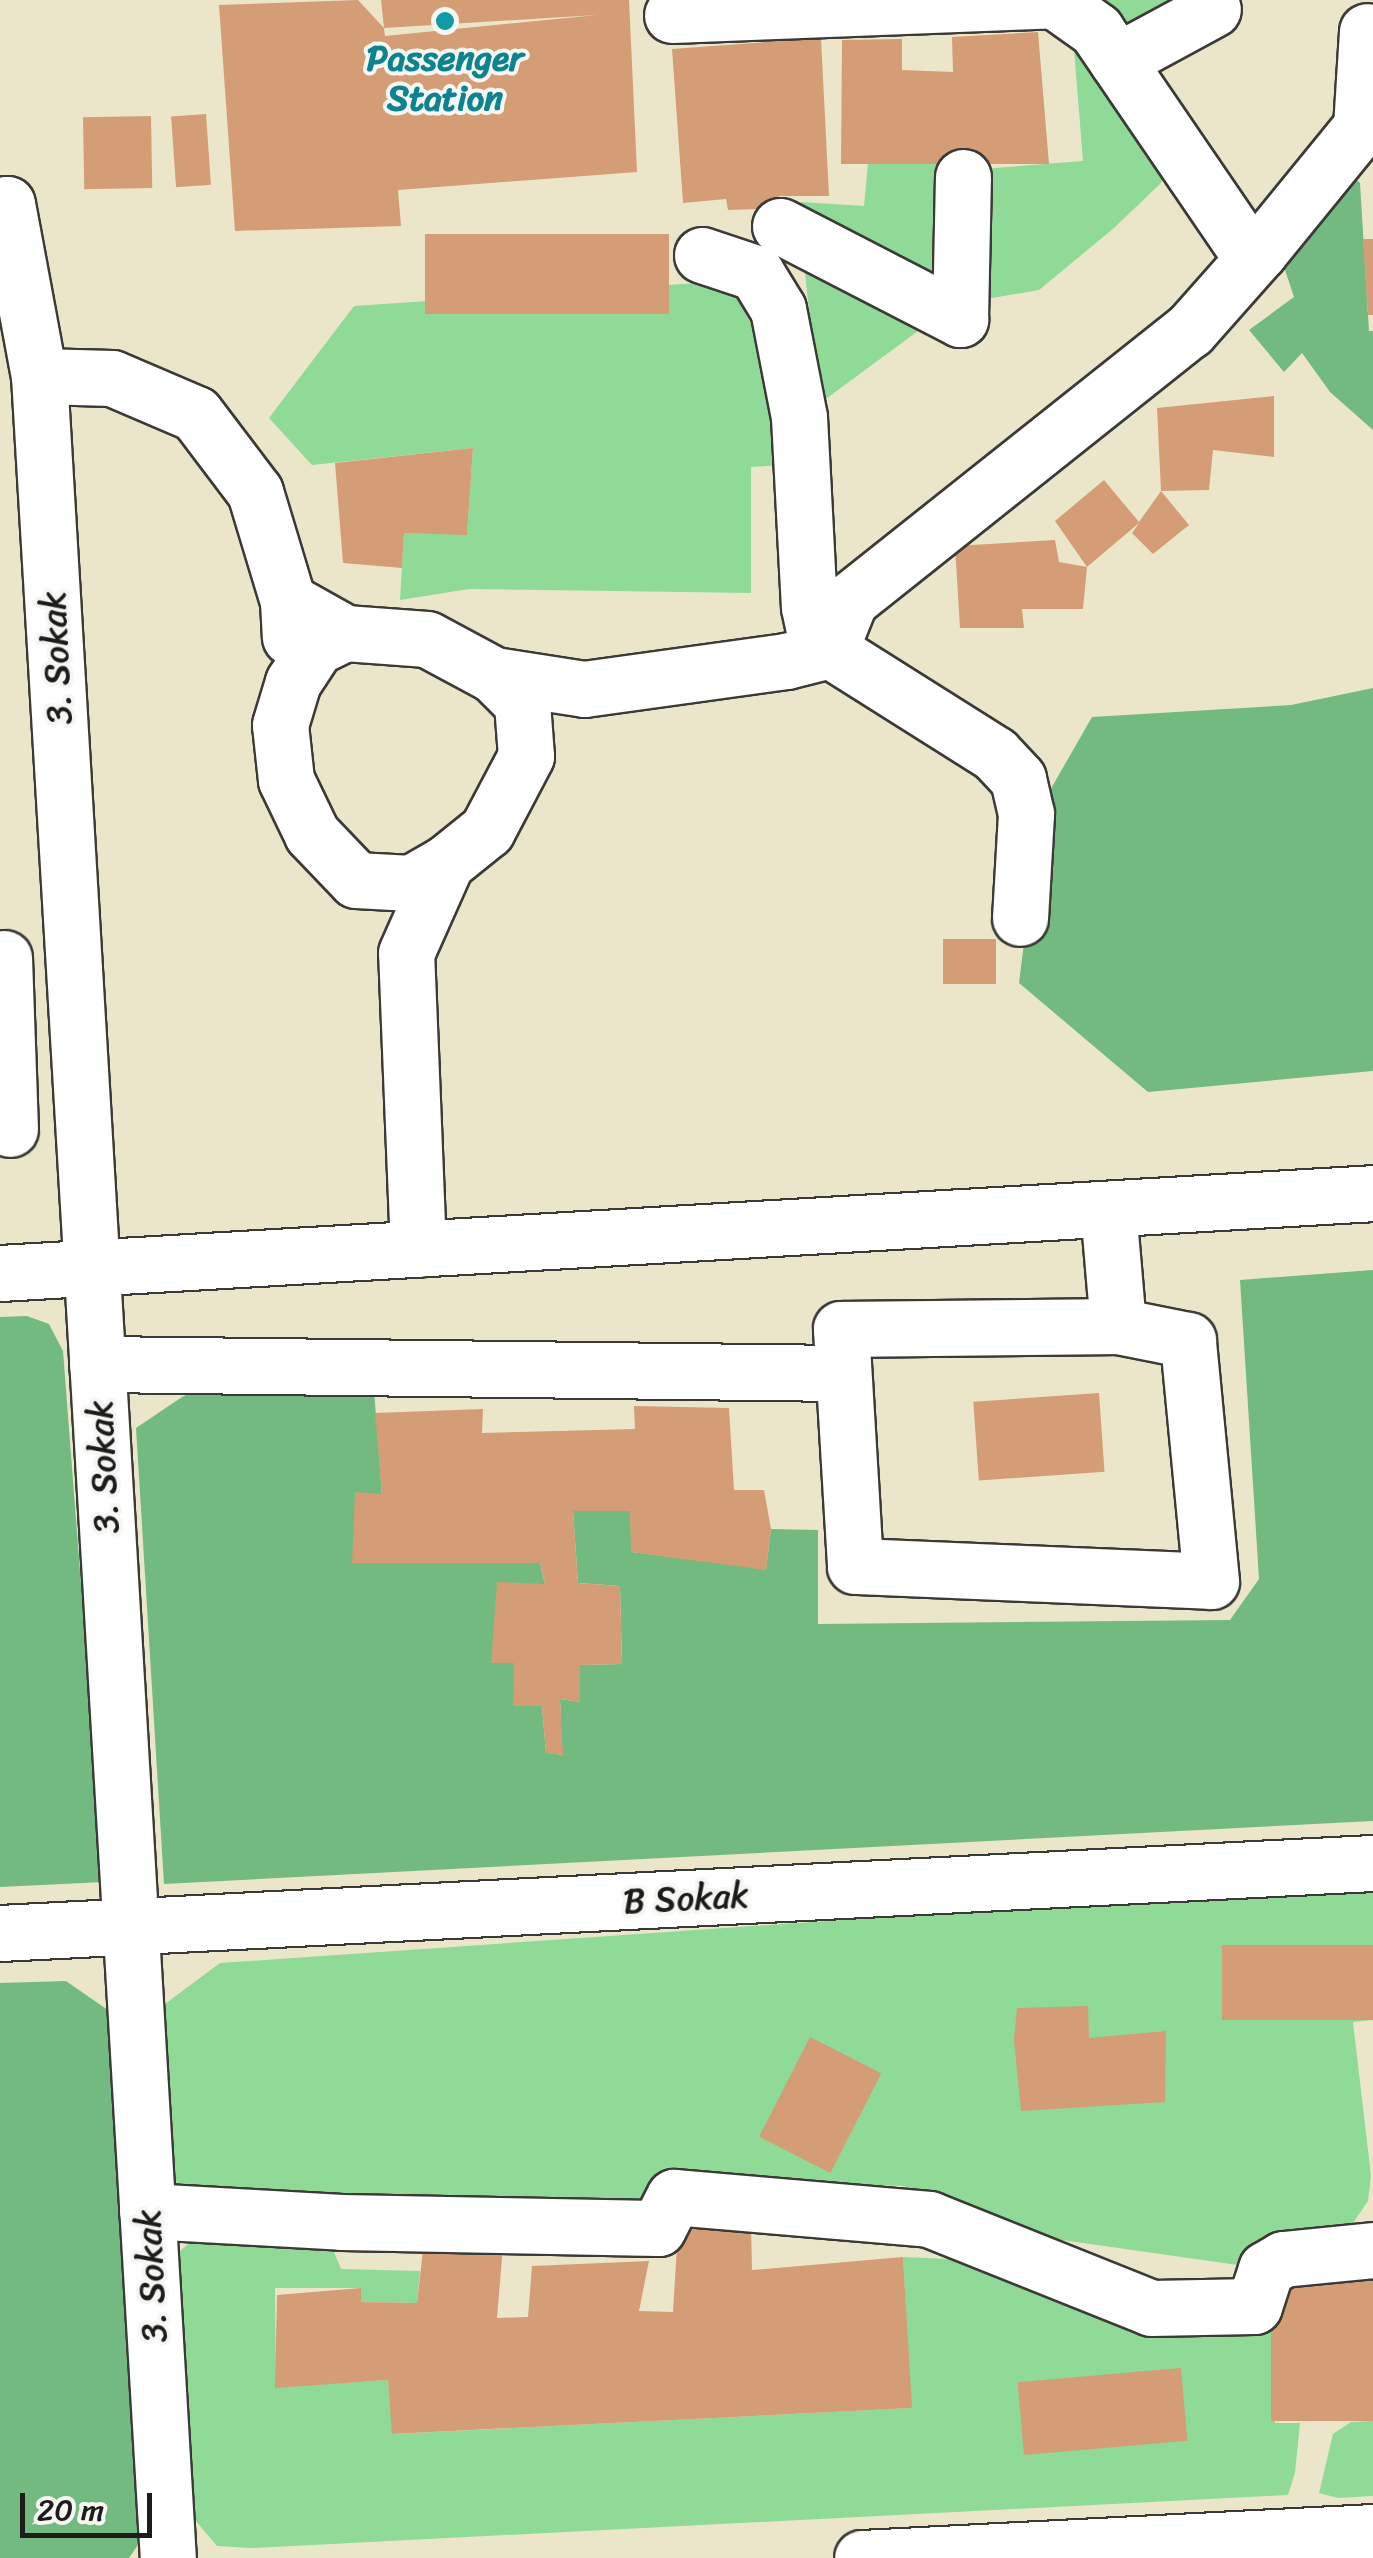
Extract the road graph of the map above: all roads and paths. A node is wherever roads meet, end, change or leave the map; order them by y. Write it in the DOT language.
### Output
graph roads {
  1 [pos="1212,8"];
  2 [pos="672,15"];
  3 [pos="1367,31"];
  4 [pos="1117,61"];
  5 [pos="963,178"];
  6 [pos="0,205"];
  7 [pos="780,226"];
  8 [pos="1259,252"];
  9 [pos="702,255"];
  10 [pos="39,376"];
  11 [pos="288,601"];
  12 [pos="345,633"];
  13 [pos="830,650"];
  14 [pos="494,675"];
  15 [pos="293,682"];
  16 [pos="584,689"];
  17 [pos="526,756"];
  18 [pos="446,864"];
  19 [pos="356,880"];
  20 [pos="1020,918"];
  21 [pos="406,953"];
  22 [pos="4,958"];
  23 [pos="8,1058"];
  24 [pos="79,1058"];
  25 [pos="10,1130"];
  26 [pos="1373,1194"];
  27 [pos="1108,1209"];
  28 [pos="418,1249"];
  29 [pos="92,1268"];
  30 [pos="0,1273"];
  31 [pos="1118,1326"];
  32 [pos="97,1364"];
  33 [pos="844,1373"];
  34 [pos="1373,1863"];
  35 [pos="130,1926"];
  36 [pos="0,1933"];
  37 [pos="147,2211"];
  38 [pos="1373,2250"];
  39 [pos="1373,2532"];
  40 [pos="1283,2547"];
  41 [pos="168,2558"];
  42 [pos="862,2558"];
  1 -- 4 [label="street"];
  2 -- 4 [label="street"];
  3 -- 8 [label="street"];
  4 -- 8 [label="street"];
  5 -- 7 [label="street"];
  6 -- 10 [label="street, 3. Sokak"];
  8 -- 13 [label="street"];
  9 -- 13 [label="street"];
  10 -- 11 [label="street"];
  10 -- 24 [label="street, 3. Sokak"];
  11 -- 12 [label="street"];
  11 -- 15 [label="street"];
  12 -- 14 [label="street"];
  12 -- 15 [label="street"];
  13 -- 16 [label="street"];
  13 -- 20 [label="street"];
  14 -- 16 [label="street"];
  14 -- 17 [label="street"];
  15 -- 19 [label="street"];
  16 -- 17 [label="street"];
  17 -- 18 [label="street"];
  18 -- 19 [label="street"];
  18 -- 21 [label="street"];
  19 -- 21 [label="street"];
  21 -- 28 [label="street"];
  22 -- 23 [label="street"];
  23 -- 24 [label="street"];
  23 -- 25 [label="street"];
  24 -- 29 [label="street, 3. Sokak"];
  26 -- 27 [label="street"];
  27 -- 28 [label="street"];
  27 -- 31 [label="street"];
  28 -- 29 [label="street"];
  29 -- 30 [label="street"];
  29 -- 32 [label="street, 3. Sokak"];
  31 -- 33 [label="street"];
  31 -- 33 [label="street"];
  32 -- 33 [label="street"];
  32 -- 35 [label="street, 3. Sokak"];
  34 -- 35 [label="street, B Sokak"];
  35 -- 36 [label="street, B Sokak"];
  35 -- 37 [label="street, 3. Sokak"];
  37 -- 38 [label="street"];
  37 -- 41 [label="street, 3. Sokak"];
  39 -- 40 [label="street"];
  40 -- 42 [label="street"];
}
